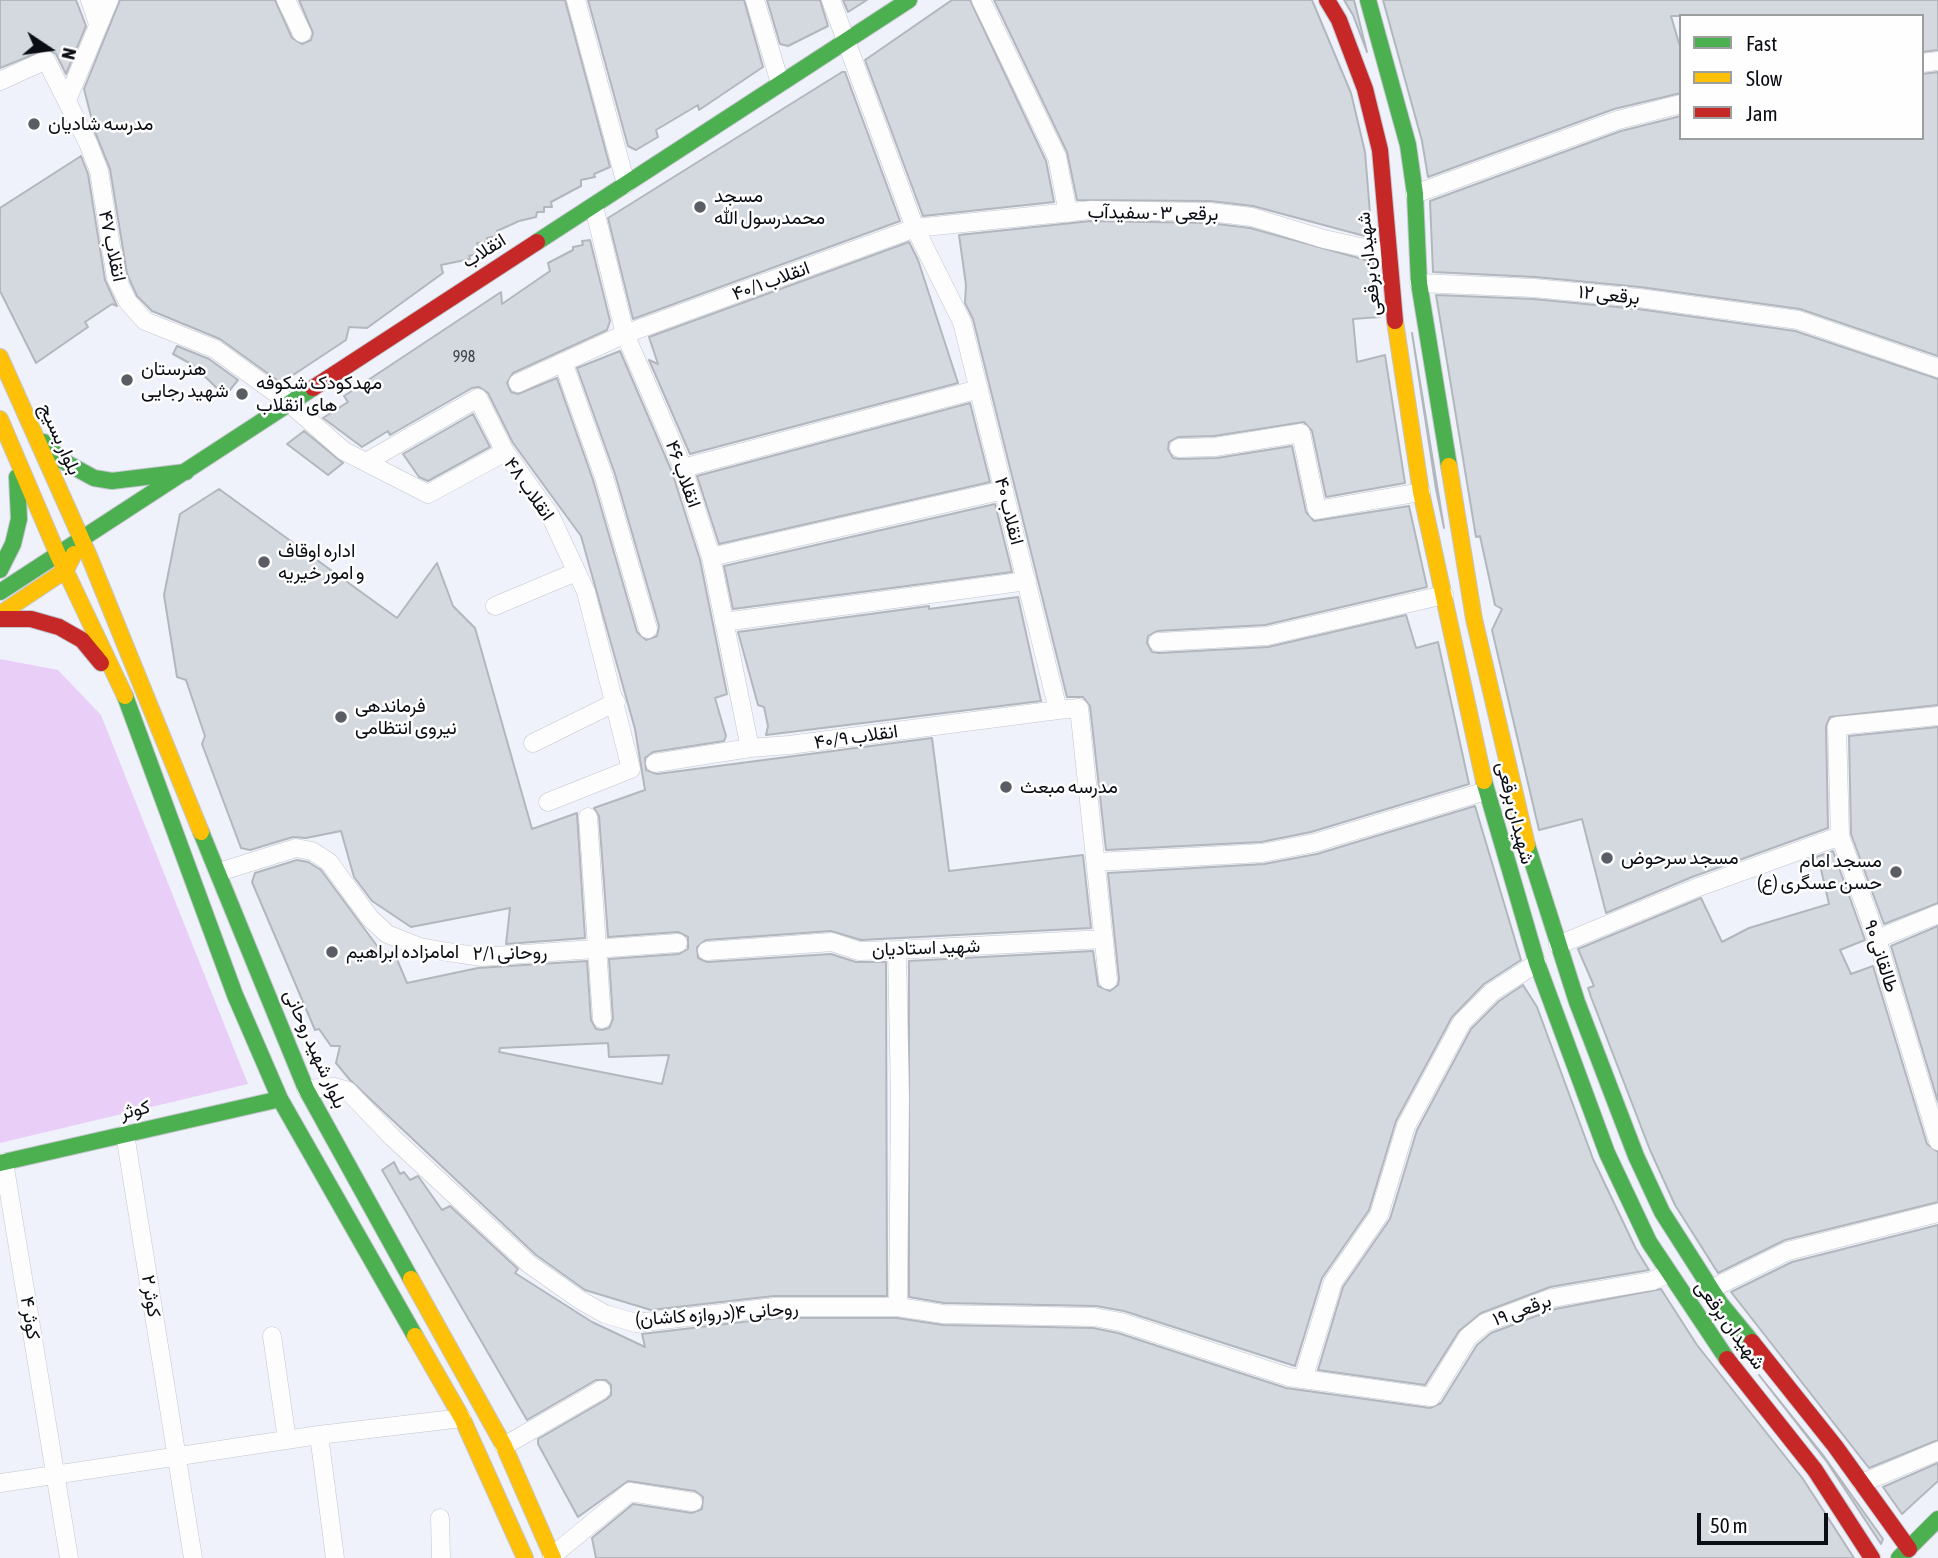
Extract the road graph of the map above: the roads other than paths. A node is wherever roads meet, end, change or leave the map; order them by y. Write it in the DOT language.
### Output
graph roads {
  1 [pos="90,0"];
  2 [pos="109,0"];
  3 [pos="286,0"];
  4 [pos="576,0"];
  5 [pos="755,0"];
  6 [pos="831,0"];
  7 [pos="909,0"];
  8 [pos="981,0"];
  9 [pos="1328,0"];
  10 [pos="1368,0"];
  11 [pos="98,24"];
  12 [pos="302,33"];
  13 [pos="845,42"];
  14 [pos="0,81"];
  15 [pos="780,83"];
  16 [pos="67,100"];
  17 [pos="1679,105"];
  18 [pos="626,184"];
  19 [pos="1415,194"];
  20 [pos="594,206"];
  21 [pos="1068,213"];
  22 [pos="915,228"];
  23 [pos="1387,253"];
  24 [pos="1419,283"];
  25 [pos="1390,286"];
  26 [pos="625,334"];
  27 [pos="0,357"];
  28 [pos="563,362"];
  29 [pos="1938,368"];
  30 [pos="518,383"];
  31 [pos="979,389"];
  32 [pos="288,402"];
  33 [pos="0,419"];
  34 [pos="34,430"];
  35 [pos="1179,448"];
  36 [pos="505,452"];
  37 [pos="15,454"];
  38 [pos="366,462"];
  39 [pos="683,468"];
  40 [pos="186,472"];
  41 [pos="1004,489"];
  42 [pos="1421,492"];
  43 [pos="81,538"];
  44 [pos="58,555"];
  45 [pos="710,557"];
  46 [pos="0,570"];
  47 [pos="66,570"];
  48 [pos="576,572"];
  49 [pos="1027,581"];
  50 [pos="0,592"];
  51 [pos="1444,595"];
  52 [pos="495,606"];
  53 [pos="0,614"];
  54 [pos="0,619"];
  55 [pos="724,622"];
  56 [pos="648,629"];
  57 [pos="1158,642"];
  58 [pos="122,689"];
  59 [pos="616,702"];
  60 [pos="1058,710"];
  61 [pos="1938,716"];
  62 [pos="533,743"];
  63 [pos="750,748"];
  64 [pos="655,763"];
  65 [pos="1486,790"];
  66 [pos="548,802"];
  67 [pos="588,817"];
  68 [pos="1840,836"];
  69 [pos="1097,862"];
  70 [pos="219,872"];
  71 [pos="1938,914"];
  72 [pos="1104,939"];
  73 [pos="1877,939"];
  74 [pos="678,943"];
  75 [pos="1558,945"];
  76 [pos="598,949"];
  77 [pos="897,950"];
  78 [pos="707,951"];
  79 [pos="1537,963"];
  80 [pos="1108,980"];
  81 [pos="602,1019"];
  82 [pos="306,1090"];
  83 [pos="280,1099"];
  84 [pos="125,1134"];
  85 [pos="1938,1141"];
  86 [pos="2,1162"];
  87 [pos="1938,1213"];
  88 [pos="1667,1273"];
  89 [pos="1711,1289"];
  90 [pos="898,1307"];
  91 [pos="272,1336"];
  92 [pos="1296,1378"];
  93 [pos="601,1390"];
  94 [pos="462,1418"];
  95 [pos="319,1435"];
  96 [pos="286,1440"];
  97 [pos="504,1446"];
  98 [pos="1938,1451"];
  99 [pos="177,1457"];
  100 [pos="56,1475"];
  101 [pos="0,1483"];
  102 [pos="1862,1483"];
  103 [pos="693,1502"];
  104 [pos="440,1518"];
  105 [pos="1938,1519"];
  106 [pos="1904,1553"];
  107 [pos="552,1557"];
  108 [pos="69,1558"];
  109 [pos="193,1558"];
  110 [pos="335,1558"];
  111 [pos="441,1558"];
  112 [pos="526,1558"];
  113 [pos="1872,1558"];
  1 -- 11 [label="street"];
  2 -- 11 [label="street"];
  3 -- 12 [label="street"];
  4 -- 18 [label="street"];
  5 -- 15 [label="street"];
  6 -- 13 [label="street, انقلاب ۴۰"];
  7 -- 13 [label="main road, انقلاب"];
  8 -- 21 [label="street"];
  9 -- 23 [label="main road, شهیدان برقعی"];
  10 -- 19 [label="main road, شهیدان برقعی"];
  11 -- 16 [label="street"];
  13 -- 15 [label="main road, انقلاب"];
  13 -- 22 [label="street, انقلاب ۴۰"];
  14 -- 16 [label="street, انقلاب ۴۷"];
  15 -- 18 [label="main road, انقلاب"];
  16 -- 32 [label="street, انقلاب ۴۷"];
  17 -- 19 [label="street"];
  18 -- 20 [label="main road, انقلاب"];
  19 -- 24 [label="main road, شهیدان برقعی"];
  20 -- 26 [label="street, انقلاب ۴۶"];
  20 -- 32 [label="main road, انقلاب"];
  21 -- 22 [label="street, برقعی ۳ - سفیدآب"];
  21 -- 23 [label="street, برقعی ۳ - سفیدآب"];
  22 -- 26 [label="street, انقلاب ۴۰/۱"];
  22 -- 31 [label="street, انقلاب ۴۰"];
  23 -- 25 [label="main road, شهیدان برقعی"];
  24 -- 25 [label="main road"];
  24 -- 29 [label="street, برقعی ۱۲"];
  24 -- 75 [label="main road, شهیدان برقعی"];
  25 -- 42 [label="main road, شهیدان برقعی"];
  26 -- 28 [label="street, انقلاب ۴۰/۱"];
  26 -- 39 [label="street, انقلاب ۴۶"];
  27 -- 34 [label="main road, بلوار بسیج"];
  28 -- 30 [label="street, انقلاب ۴۰/۱"];
  28 -- 56 [label="street"];
  31 -- 39 [label="street"];
  31 -- 41 [label="street, انقلاب ۴۰"];
  32 -- 38 [label="street, انقلاب ۴۸"];
  32 -- 40 [label="main road, انقلاب"];
  33 -- 37 [label="main road"];
  34 -- 40 [label="main road"];
  34 -- 43 [label="main road, بلوار بسیج"];
  35 -- 42 [label="street"];
  36 -- 38 [label="street, انقلاب ۴۸"];
  36 -- 38 [label="street"];
  36 -- 48 [label="street, انقلاب ۴۸"];
  37 -- 44 [label="main road"];
  37 -- 46 [label="main road"];
  39 -- 45 [label="street, انقلاب ۴۶"];
  40 -- 43 [label="main road, انقلاب"];
  41 -- 45 [label="street"];
  41 -- 49 [label="street, انقلاب ۴۰"];
  42 -- 51 [label="main road, شهیدان برقعی"];
  43 -- 44 [label="main road, انقلاب"];
  43 -- 47 [label="main road"];
  43 -- 70 [label="main road, بلوار شهید روحانی"];
  44 -- 47 [label="main road"];
  44 -- 50 [label="main road, انقلاب"];
  45 -- 55 [label="street, انقلاب ۴۶"];
  47 -- 53 [label="main road"];
  47 -- 58 [label="main road"];
  48 -- 52 [label="street"];
  48 -- 59 [label="street, انقلاب ۴۸"];
  49 -- 55 [label="street"];
  49 -- 60 [label="street, انقلاب ۴۰"];
  51 -- 57 [label="street"];
  51 -- 65 [label="main road, شهیدان برقعی"];
  54 -- 58 [label="main road"];
  55 -- 63 [label="street, انقلاب ۴۶"];
  58 -- 83 [label="main road"];
  59 -- 62 [label="street"];
  59 -- 66 [label="street, انقلاب ۴۸"];
  60 -- 63 [label="street, انقلاب ۴۰/۹"];
  60 -- 69 [label="street"];
  61 -- 68 [label="street, طالقانی ۹۰"];
  63 -- 64 [label="street, انقلاب ۴۰/۹"];
  65 -- 69 [label="street"];
  65 -- 79 [label="main road, شهیدان برقعی"];
  67 -- 76 [label="street"];
  68 -- 73 [label="street, طالقانی ۹۰"];
  68 -- 75 [label="street"];
  69 -- 72 [label="street"];
  70 -- 76 [label="street, روحانی ۲/۱"];
  70 -- 82 [label="main road, بلوار شهید روحانی"];
  71 -- 73 [label="street"];
  72 -- 77 [label="street, شهید استادیان"];
  72 -- 80 [label="street"];
  73 -- 85 [label="street, طالقانی ۹۰"];
  74 -- 76 [label="street, روحانی ۲/۱"];
  75 -- 89 [label="main road, شهیدان برقعی"];
  76 -- 81 [label="street"];
  77 -- 78 [label="street, شهید استادیان"];
  77 -- 90 [label="street"];
  79 -- 88 [label="main road, شهیدان برقعی"];
  79 -- 92 [label="street"];
  82 -- 83 [label="main road, کوثر"];
  82 -- 90 [label="street, روحانی ۴(دروازه کاشان)"];
  82 -- 97 [label="main road, بلوار شهید روحانی"];
  83 -- 84 [label="main road, کوثر"];
  83 -- 94 [label="main road"];
  84 -- 86 [label="main road, کوثر"];
  84 -- 99 [label="street, کوثر ۲"];
  86 -- 100 [label="street, کوثر ۴"];
  87 -- 89 [label="street"];
  88 -- 92 [label="street, برقعی ۱۹"];
  88 -- 113 [label="main road, شهیدان برقعی"];
  89 -- 102 [label="main road, شهیدان برقعی"];
  90 -- 92 [label="street, روحانی ۴(دروازه کاشان)"];
  91 -- 96 [label="street"];
  93 -- 97 [label="street"];
  94 -- 95 [label="street"];
  94 -- 112 [label="main road"];
  95 -- 96 [label="street"];
  95 -- 110 [label="street"];
  96 -- 99 [label="street"];
  97 -- 107 [label="main road, بلوار شهید روحانی"];
  98 -- 102 [label="street"];
  99 -- 100 [label="street"];
  99 -- 109 [label="street, کوثر ۲"];
  100 -- 101 [label="street"];
  100 -- 108 [label="street, کوثر ۴"];
  102 -- 106 [label="main road, شهیدان برقعی"];
  103 -- 107 [label="street"];
  104 -- 111 [label="street"];
  105 -- 106 [label="main road"];
}
